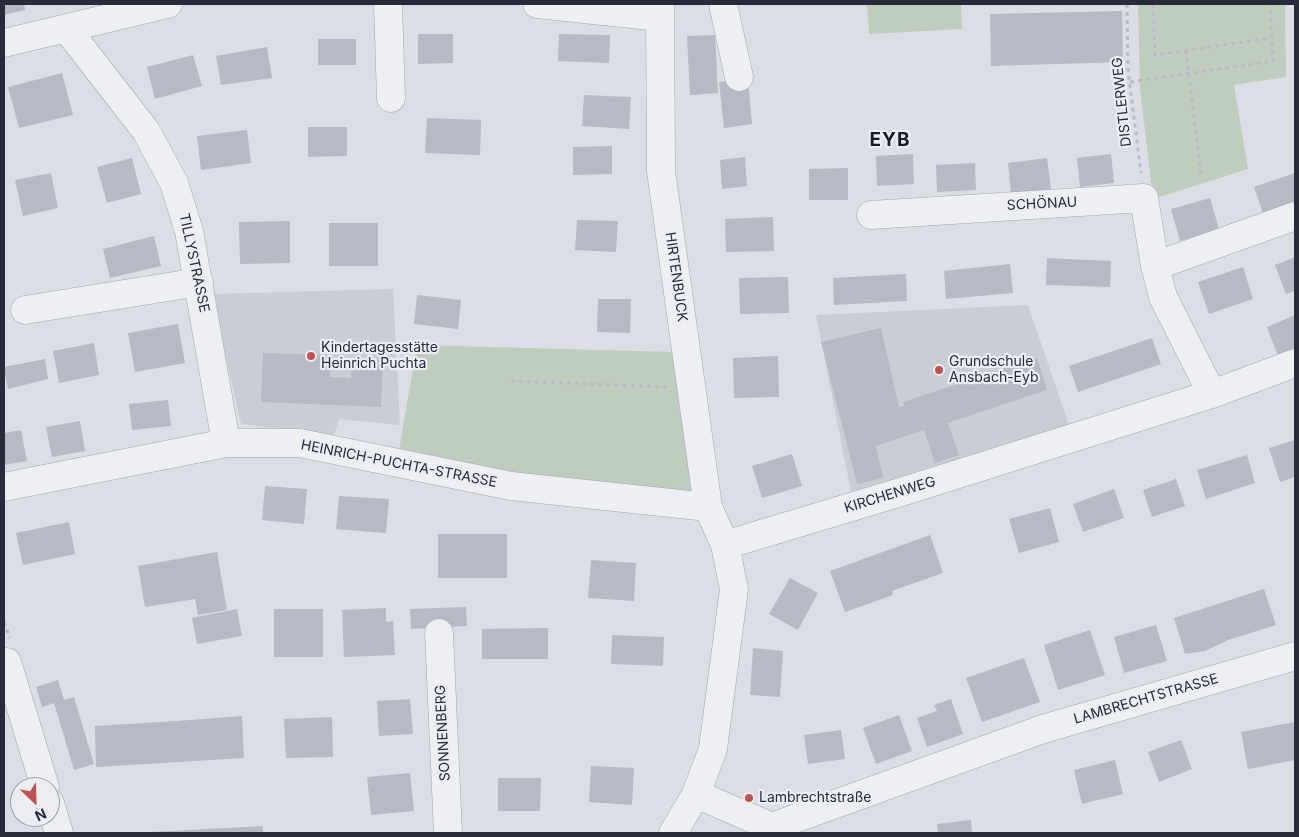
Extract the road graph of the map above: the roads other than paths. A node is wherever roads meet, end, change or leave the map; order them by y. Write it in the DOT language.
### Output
graph roads {
  1 [pos="168,4"];
  2 [pos="388,4"];
  3 [pos="538,4"];
  4 [pos="723,4"];
  5 [pos="660,10"];
  6 [pos="66,28"];
  7 [pos="4,43"];
  8 [pos="739,77"];
  9 [pos="391,98"];
  10 [pos="871,214"];
  11 [pos="1295,216"];
  12 [pos="1155,266"];
  13 [pos="199,282"];
  14 [pos="25,310"];
  15 [pos="1295,363"];
  16 [pos="1212,394"];
  17 [pos="226,443"];
  18 [pos="4,487"];
  19 [pos="708,506"];
  20 [pos="725,546"];
  21 [pos="438,634"];
  22 [pos="1295,656"];
  23 [pos="7,662"];
  24 [pos="42,777"];
  25 [pos="696,794"];
  26 [pos="779,830"];
  27 [pos="448,833"];
  28 [pos="673,833"];
  1 -- 6 [label="street"];
  2 -- 9 [label="street"];
  3 -- 5 [label="street"];
  4 -- 8 [label="street"];
  5 -- 19 [label="street, HIRTENBUCK"];
  6 -- 7 [label="street"];
  6 -- 13 [label="street, TILLYSTRASSE"];
  10 -- 12 [label="street, SCHÖNAU"];
  11 -- 12 [label="street"];
  12 -- 16 [label="street"];
  13 -- 14 [label="street"];
  13 -- 17 [label="street, TILLYSTRASSE"];
  15 -- 16 [label="street, KIRCHENWEG"];
  16 -- 20 [label="street, KIRCHENWEG"];
  17 -- 18 [label="street, HEINRICH-PUCHTA-STRASSE"];
  17 -- 19 [label="street, HEINRICH-PUCHTA-STRASSE"];
  19 -- 20 [label="street, HIRTENBUCK"];
  20 -- 25 [label="street"];
  21 -- 27 [label="street, SONNENBERG"];
  22 -- 26 [label="street, LAMBRECHTSTRASSE"];
  23 -- 24 [label="street"];
  25 -- 26 [label="street"];
  25 -- 28 [label="street"];
}
